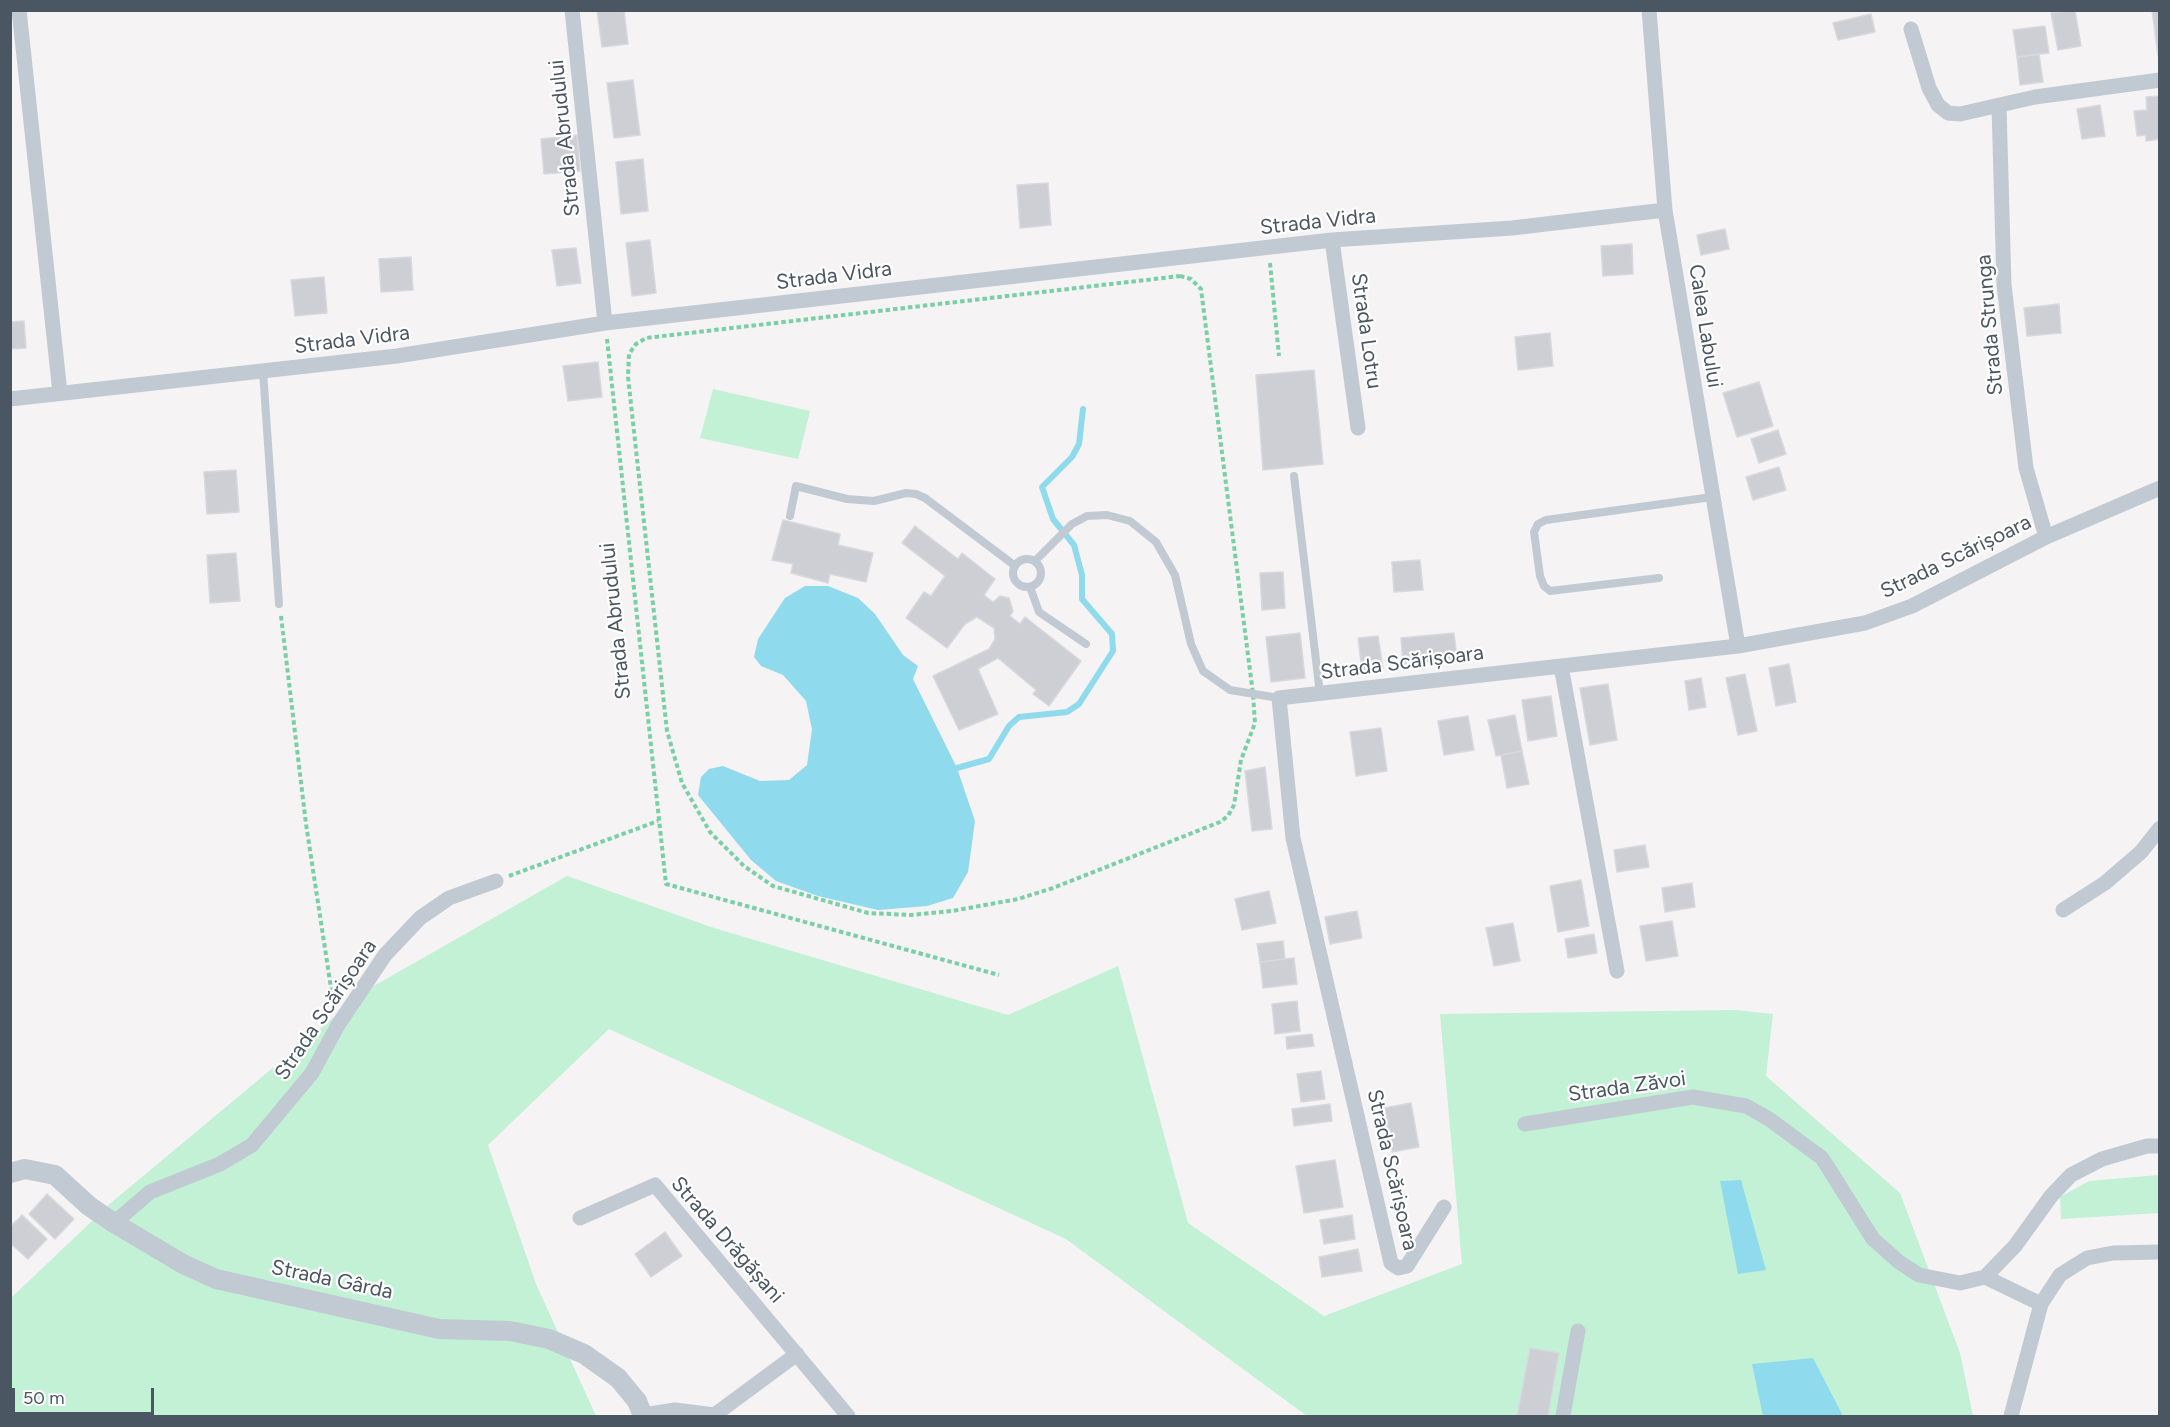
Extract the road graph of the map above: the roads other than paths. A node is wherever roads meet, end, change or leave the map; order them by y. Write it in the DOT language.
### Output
graph roads {
  1 [pos="19,10"];
  2 [pos="572,10"];
  3 [pos="1649,10"];
  4 [pos="1911,29"];
  5 [pos="2160,80"];
  6 [pos="1999,106"];
  7 [pos="1665,210"];
  8 [pos="1332,240"];
  9 [pos="605,323"];
  10 [pos="263,371"];
  11 [pos="60,393"];
  12 [pos="10,399"];
  13 [pos="1358,428"];
  14 [pos="1294,476"];
  15 [pos="2160,488"];
  16 [pos="1712,497"];
  17 [pos="790,516"];
  18 [pos="2046,537"];
  19 [pos="1035,561"];
  20 [pos="1014,565"];
  21 [pos="1659,578"];
  22 [pos="1030,587"];
  23 [pos="279,604"];
  24 [pos="1086,644"];
  25 [pos="1738,646"];
  26 [pos="1561,666"];
  27 [pos="1320,694"];
  28 [pos="1279,698"];
  29 [pos="2160,828"];
  30 [pos="496,881"];
  31 [pos="2063,910"];
  32 [pos="1617,971"];
  33 [pos="1525,1124"];
  34 [pos="2160,1146"];
  35 [pos="10,1173"];
  36 [pos="1444,1207"];
  37 [pos="580,1218"];
  38 [pos="114,1223"];
  39 [pos="2160,1252"];
  40 [pos="1985,1277"];
  41 [pos="2041,1304"];
  42 [pos="1578,1331"];
  43 [pos="797,1354"];
  44 [pos="643,1415"];
  45 [pos="714,1416"];
  46 [pos="848,1416"];
  47 [pos="1563,1416"];
  48 [pos="2012,1416"];
  1 -- 11 [label="street"];
  2 -- 9 [label="street, Strada Abrudului"];
  3 -- 7 [label="street, Calea Labului"];
  4 -- 6 [label="street"];
  5 -- 6 [label="street"];
  6 -- 18 [label="street, Strada Strunga"];
  7 -- 8 [label="street, Strada Vidra"];
  7 -- 16 [label="street, Calea Labului"];
  8 -- 9 [label="street, Strada Vidra"];
  8 -- 13 [label="street, Strada Lotru"];
  9 -- 10 [label="street, Strada Vidra"];
  10 -- 11 [label="street, Strada Vidra"];
  10 -- 23 [label="lane"];
  11 -- 12 [label="street, Strada Vidra"];
  14 -- 27 [label="lane"];
  15 -- 18 [label="street, Strada Scărișoara"];
  16 -- 21 [label="lane"];
  16 -- 25 [label="street, Calea Labului"];
  17 -- 20 [label="lane"];
  18 -- 25 [label="street, Strada Scărișoara"];
  19 -- 20 [label="lane"];
  19 -- 22 [label="lane"];
  19 -- 28 [label="lane"];
  20 -- 22 [label="lane"];
  22 -- 24 [label="lane"];
  25 -- 26 [label="street, Strada Scărișoara"];
  26 -- 27 [label="street, Strada Scărișoara"];
  26 -- 32 [label="street"];
  27 -- 28 [label="street, Strada Scărișoara"];
  28 -- 36 [label="street, Strada Scărișoara"];
  29 -- 31 [label="street"];
  30 -- 38 [label="street, Strada Scărișoara"];
  33 -- 40 [label="street, Strada Zăvoi"];
  34 -- 40 [label="street"];
  35 -- 38 [label="street, Strada Gârda"];
  37 -- 43 [label="street, Strada Drăgășani"];
  38 -- 44 [label="street, Strada Gârda"];
  39 -- 41 [label="street"];
  40 -- 41 [label="street"];
  41 -- 48 [label="street"];
  42 -- 47 [label="street"];
  43 -- 45 [label="street"];
  43 -- 46 [label="street, Strada Drăgășani"];
  44 -- 45 [label="street"];
}
